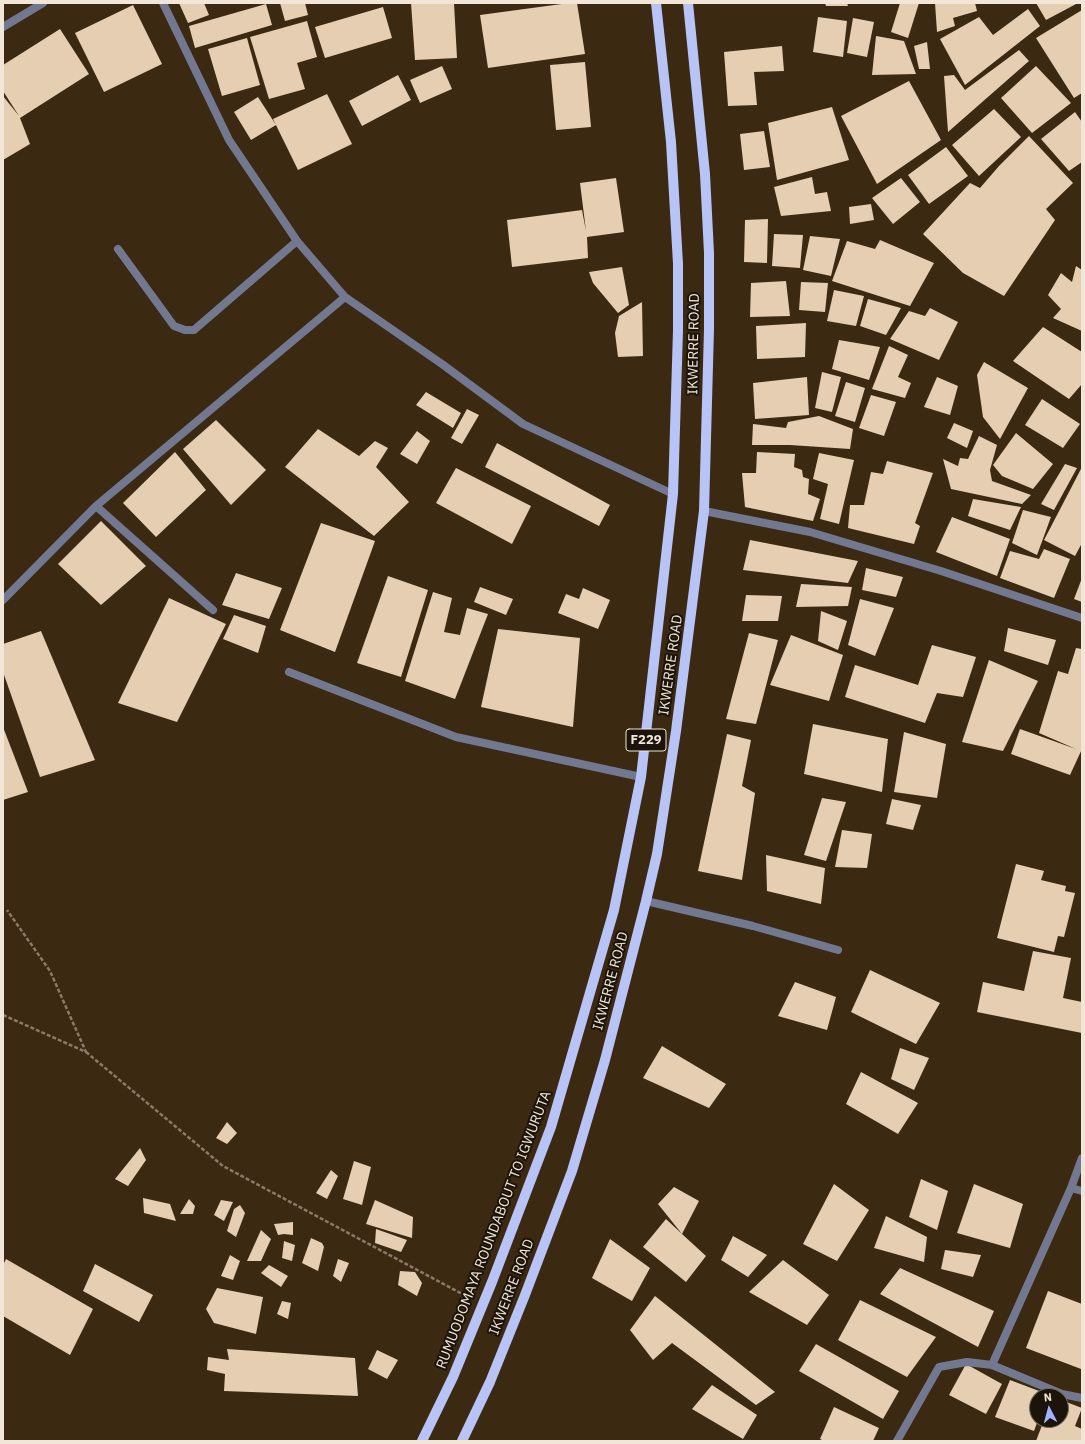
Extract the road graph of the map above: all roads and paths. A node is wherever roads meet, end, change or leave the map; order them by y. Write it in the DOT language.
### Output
graph roads {
  1 [pos="43,3"];
  2 [pos="163,3"];
  3 [pos="656,3"];
  4 [pos="688,3"];
  5 [pos="3,27"];
  6 [pos="297,241"];
  7 [pos="118,249"];
  8 [pos="346,297"];
  9 [pos="673,494"];
  10 [pos="96,506"];
  11 [pos="704,511"];
  12 [pos="3,600"];
  13 [pos="213,610"];
  14 [pos="1082,618"];
  15 [pos="289,672"];
  16 [pos="641,777"];
  17 [pos="646,901"];
  18 [pos="7,910"];
  19 [pos="838,950"];
  20 [pos="3,1015"];
  21 [pos="86,1052"];
  22 [pos="1082,1158"];
  23 [pos="1071,1188"];
  24 [pos="1082,1191"];
  25 [pos="482,1305"];
  26 [pos="992,1365"];
  27 [pos="1082,1398"];
  28 [pos="422,1441"];
  29 [pos="462,1441"];
  30 [pos="896,1441"];
  1 -- 5 [label="street"];
  2 -- 6 [label="street"];
  3 -- 9 [label="main road, RUMUODOMAYA ROUNDABOUT TO IGWURUTA / F229"];
  4 -- 11 [label="main road, IKWERRE ROAD / F229"];
  6 -- 7 [label="street"];
  6 -- 8 [label="street"];
  8 -- 9 [label="street"];
  8 -- 10 [label="street"];
  9 -- 16 [label="main road, RUMUODOMAYA ROUNDABOUT TO IGWURUTA / F229"];
  10 -- 12 [label="street"];
  10 -- 13 [label="street"];
  11 -- 14 [label="street"];
  11 -- 17 [label="main road, IKWERRE ROAD / F229"];
  15 -- 16 [label="street"];
  16 -- 25 [label="main road, RUMUODOMAYA ROUNDABOUT TO IGWURUTA / F229"];
  17 -- 19 [label="street"];
  17 -- 29 [label="main road, IKWERRE ROAD / F229"];
  18 -- 21 [label="path"];
  20 -- 21 [label="path"];
  21 -- 25 [label="path"];
  22 -- 23 [label="street"];
  23 -- 24 [label="street"];
  23 -- 26 [label="street"];
  25 -- 28 [label="main road, RUMUODOMAYA ROUNDABOUT TO IGWURUTA / F229"];
  26 -- 27 [label="street"];
  26 -- 30 [label="street"];
}
